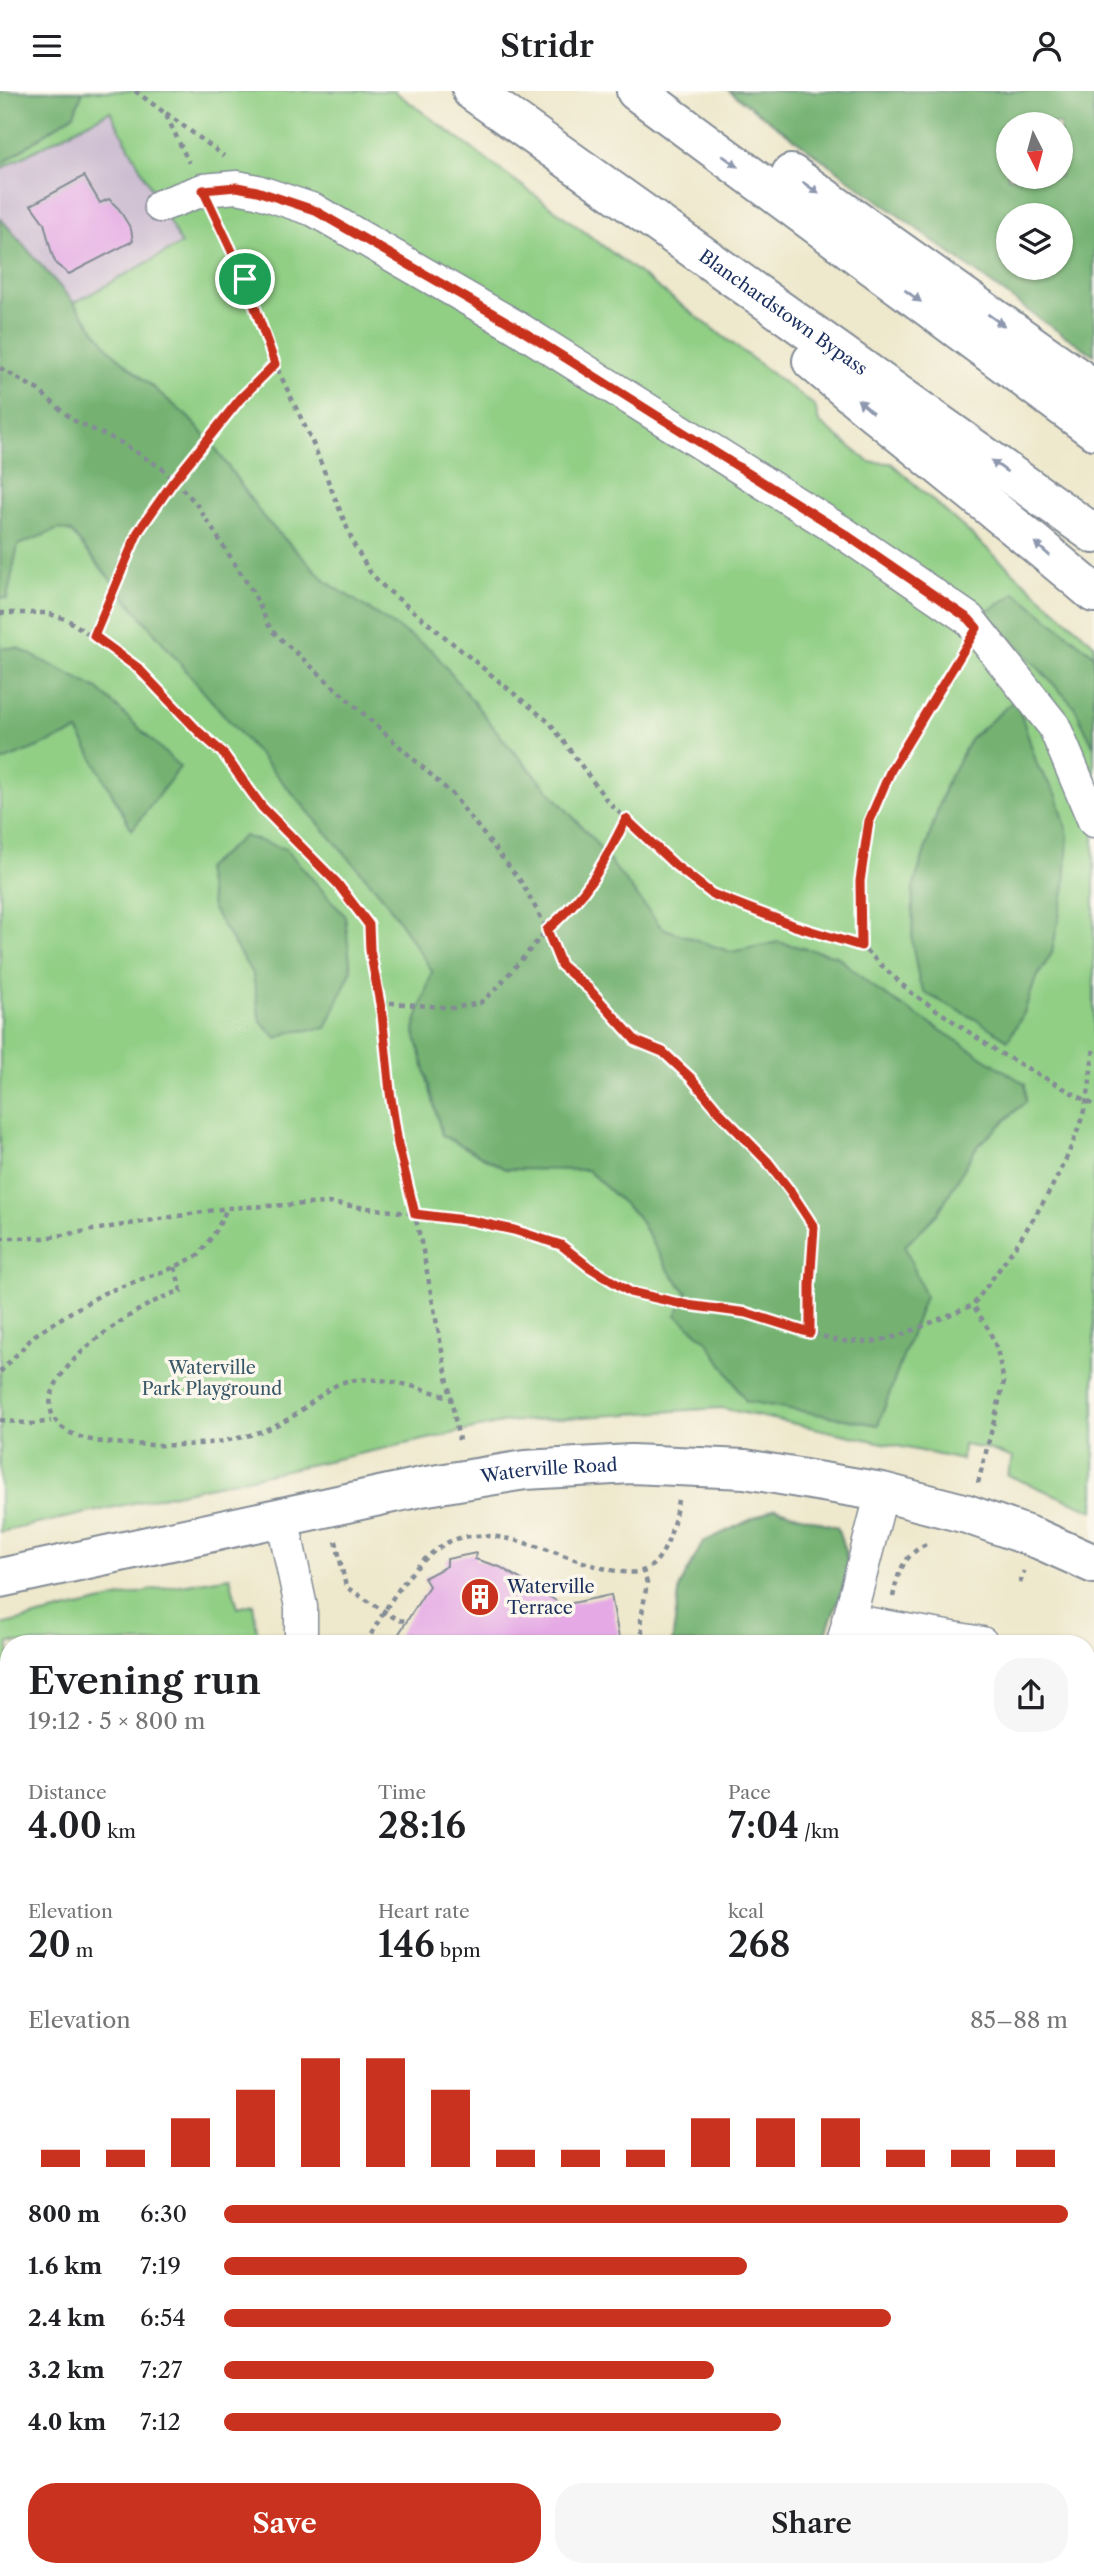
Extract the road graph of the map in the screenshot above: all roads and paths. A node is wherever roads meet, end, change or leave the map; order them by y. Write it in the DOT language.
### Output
graph roads {
  1 [pos="135,91"];
  2 [pos="636,91"];
  3 [pos="676,91"];
  4 [pos="487,101"];
  5 [pos="165,113"];
  6 [pos="203,190"];
  7 [pos="257,191"];
  8 [pos="160,207"];
  9 [pos="275,364"];
  10 [pos="0,368"];
  11 [pos="1094,389"];
  12 [pos="1094,430"];
  13 [pos="173,482"];
  14 [pos="1094,534"];
  15 [pos="1094,593"];
  16 [pos="0,613"];
  17 [pos="977,628"];
  18 [pos="94,636"];
  19 [pos="626,819"];
  20 [pos="1094,821"];
  21 [pos="547,930"];
  22 [pos="861,946"];
  23 [pos="379,1002"];
  24 [pos="1094,1049"];
  25 [pos="1087,1101"];
  26 [pos="1094,1105"];
  27 [pos="227,1208"];
  28 [pos="415,1214"];
  29 [pos="0,1238"];
  30 [pos="175,1268"];
  31 [pos="973,1305"];
  32 [pos="810,1333"];
  33 [pos="0,1372"];
  34 [pos="452,1398"];
  35 [pos="0,1420"];
  36 [pos="51,1422"];
  37 [pos="459,1440"];
  38 [pos="685,1465"];
  39 [pos="882,1492"];
  40 [pos="328,1507"];
  41 [pos="967,1514"];
  42 [pos="282,1517"];
  43 [pos="928,1543"];
  44 [pos="1094,1564"];
  45 [pos="643,1570"];
  46 [pos="0,1578"];
  47 [pos="384,1611"];
  48 [pos="407,1621"];
  49 [pos="884,1627"];
  50 [pos="845,1632"];
  51 [pos="301,1635"];
  52 [pos="370,1635"];
  53 [pos="642,1635"];
  54 [pos="933,1635"];
  1 -- 5 [label="path"];
  2 -- 12 [label="main road, one-way"];
  3 -- 11 [label="main road, one-way"];
  14 -- 4 [label="main road, Blanchardstown Bypass, one-way"];
  15 -- 4 [label="main road, one-way"];
  5 -- 6 [label="path"];
  5 -- 7 [label="path"];
  6 -- 7 [label="street"];
  6 -- 8 [label="street"];
  6 -- 9 [label="path"];
  7 -- 17 [label="street"];
  9 -- 13 [label="path"];
  9 -- 19 [label="path"];
  10 -- 13 [label="path"];
  13 -- 18 [label="path"];
  13 -- 21 [label="path"];
  16 -- 18 [label="path"];
  17 -- 20 [label="street"];
  17 -- 22 [label="path"];
  18 -- 23 [label="path"];
  19 -- 21 [label="path"];
  19 -- 22 [label="path"];
  21 -- 23 [label="path"];
  21 -- 32 [label="path"];
  22 -- 25 [label="path"];
  23 -- 28 [label="path"];
  24 -- 25 [label="path"];
  25 -- 26 [label="path"];
  25 -- 31 [label="path"];
  27 -- 28 [label="path"];
  27 -- 29 [label="path"];
  27 -- 30 [label="path"];
  28 -- 32 [label="path"];
  28 -- 34 [label="path"];
  30 -- 33 [label="path"];
  30 -- 36 [label="path"];
  31 -- 32 [label="path"];
  31 -- 41 [label="path"];
  34 -- 36 [label="path"];
  34 -- 37 [label="path"];
  35 -- 36 [label="path"];
  38 -- 39 [label="main road, Waterville Road"];
  38 -- 40 [label="main road, Waterville Road"];
  38 -- 45 [label="path"];
  39 -- 41 [label="main road, Waterville Road"];
  39 -- 50 [label="street"];
  40 -- 42 [label="main road, Waterville Road"];
  40 -- 47 [label="path"];
  41 -- 44 [label="main road, Waterville Road"];
  42 -- 46 [label="main road, Waterville Road"];
  42 -- 51 [label="street"];
  43 -- 49 [label="path"];
  45 -- 47 [label="path"];
  45 -- 53 [label="path"];
  47 -- 48 [label="path"];
  47 -- 52 [label="path"];
  49 -- 50 [label="street"];
  49 -- 54 [label="street"];
}
